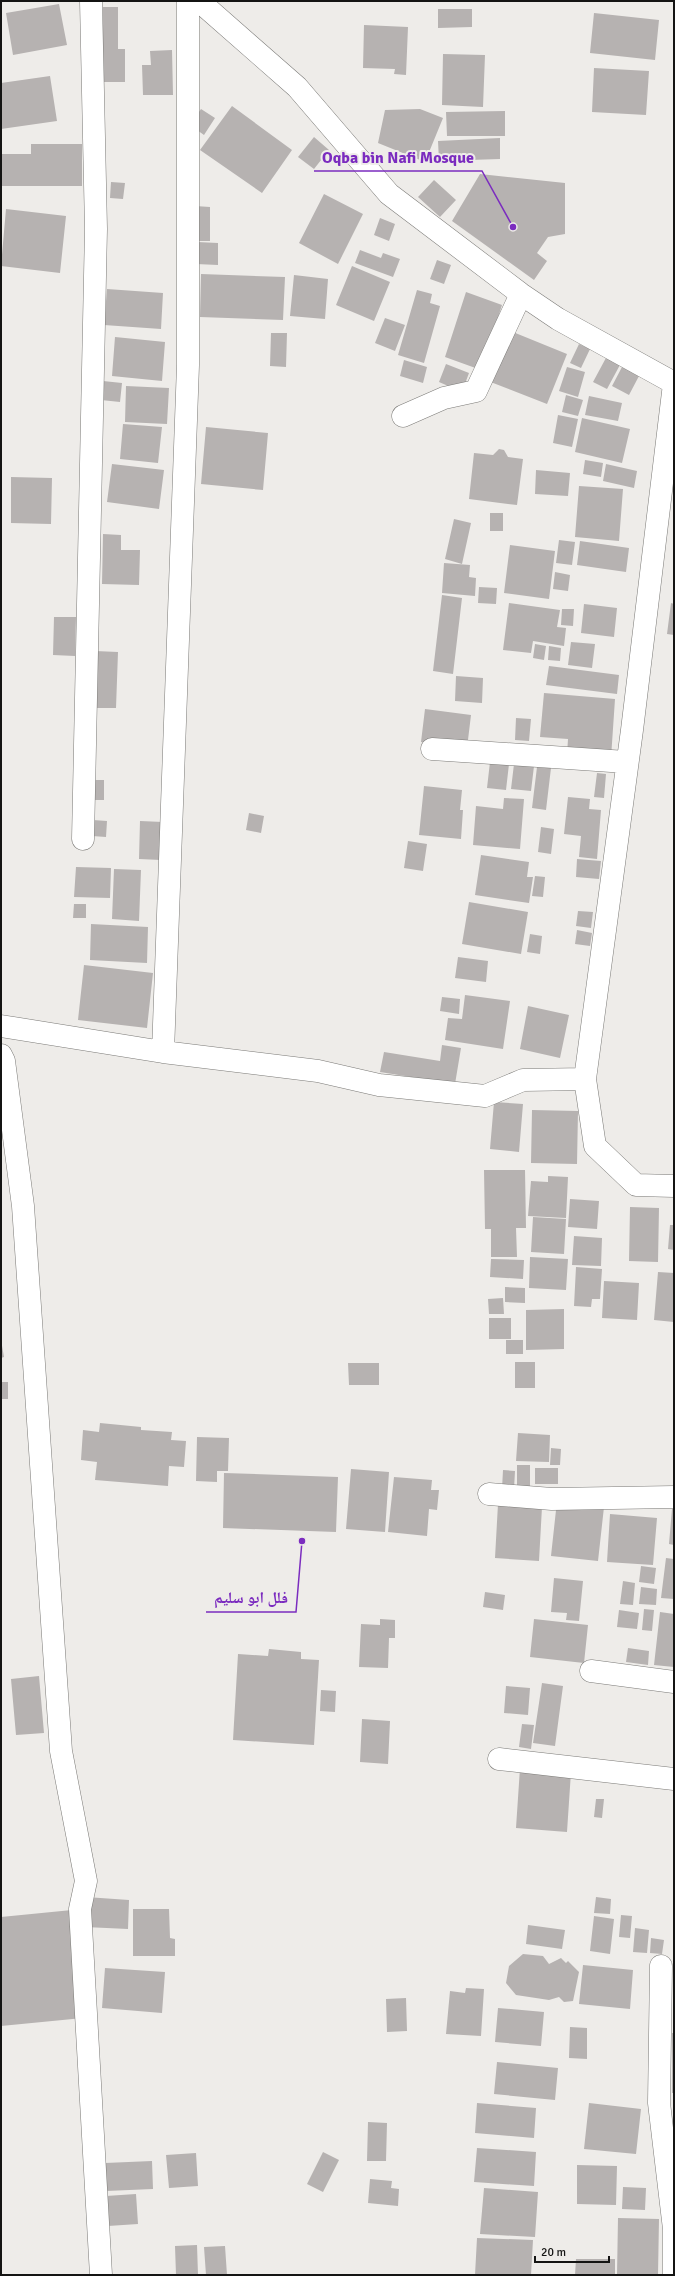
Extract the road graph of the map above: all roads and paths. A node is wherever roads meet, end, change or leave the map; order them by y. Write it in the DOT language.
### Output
graph roads {
  1 [pos="91,1"];
  2 [pos="188,1"];
  3 [pos="199,1"];
  4 [pos="521,294"];
  5 [pos="674,384"];
  6 [pos="403,416"];
  7 [pos="432,749"];
  8 [pos="626,762"];
  9 [pos="83,839"];
  10 [pos="1,1026"];
  11 [pos="163,1052"];
  12 [pos="1,1055"];
  13 [pos="585,1079"];
  14 [pos="674,1186"];
  15 [pos="489,1494"];
  16 [pos="674,1497"];
  17 [pos="590,1671"];
  18 [pos="674,1682"];
  19 [pos="499,1759"];
  20 [pos="674,1779"];
  21 [pos="661,1966"];
  22 [pos="101,2275"];
  23 [pos="674,2275"];
  1 -- 9 [label="street"];
  2 -- 11 [label="street"];
  3 -- 4 [label="street"];
  4 -- 5 [label="street"];
  4 -- 6 [label="street"];
  5 -- 8 [label="street"];
  7 -- 8 [label="street"];
  8 -- 13 [label="street"];
  10 -- 11 [label="street"];
  11 -- 13 [label="street"];
  12 -- 22 [label="street"];
  13 -- 14 [label="street"];
  15 -- 16 [label="street"];
  17 -- 18 [label="street"];
  19 -- 20 [label="street"];
  21 -- 23 [label="street"];
}
